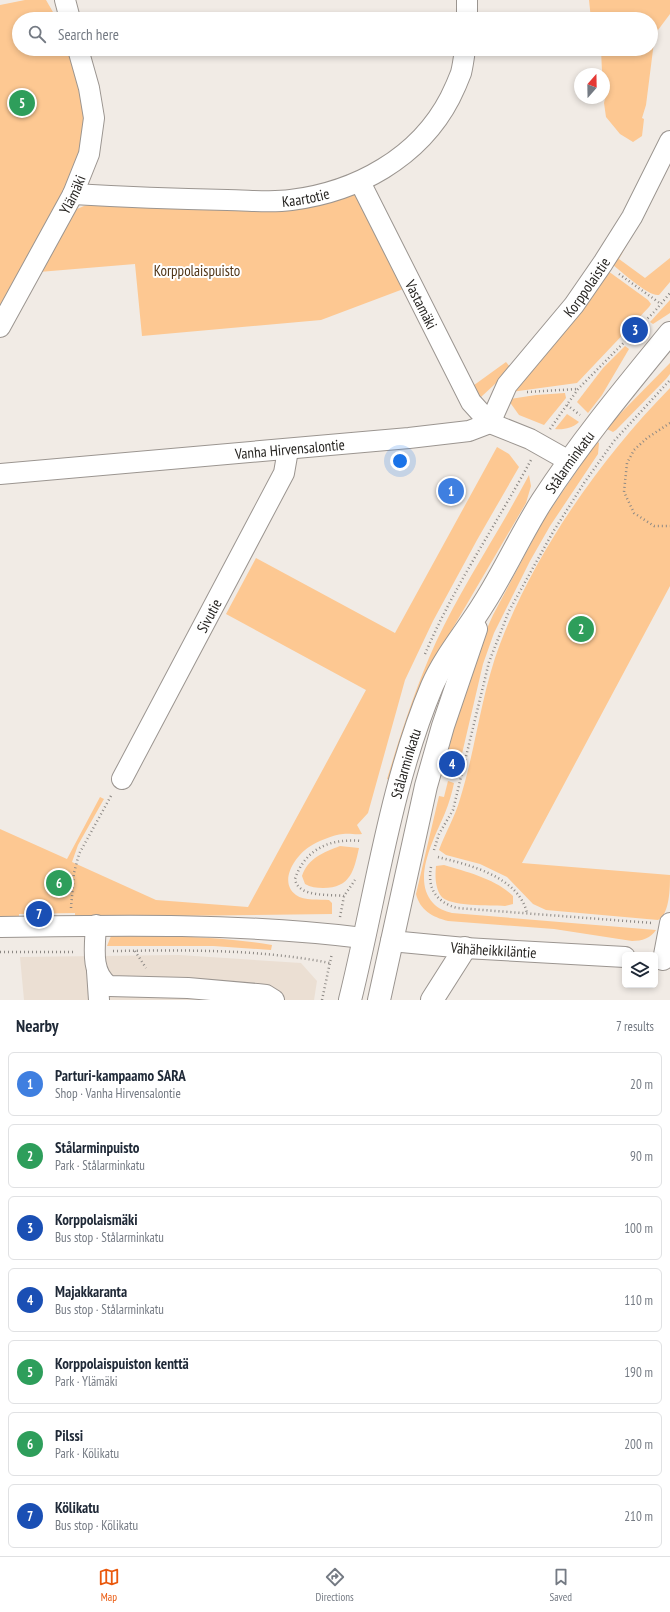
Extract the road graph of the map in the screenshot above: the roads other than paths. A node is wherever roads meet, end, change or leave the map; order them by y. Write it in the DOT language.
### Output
graph roads {
  1 [pos="65,0"];
  2 [pos="467,0"];
  3 [pos="68,12"];
  4 [pos="467,12"];
  5 [pos="80,56"];
  6 [pos="464,56"];
  7 [pos="670,141"];
  8 [pos="360,182"];
  9 [pos="73,194"];
  10 [pos="0,327"];
  11 [pos="670,333"];
  12 [pos="490,423"];
  13 [pos="288,450"];
  14 [pos="569,461"];
  15 [pos="1,479"];
  16 [pos="484,603"];
  17 [pos="122,779"];
  18 [pos="670,924"];
  19 [pos="96,925"];
  20 [pos="0,927"];
  21 [pos="363,938"];
  22 [pos="391,941"];
  23 [pos="465,948"];
  24 [pos="622,957"];
  25 [pos="663,960"];
  26 [pos="97,971"];
  27 [pos="340,998"];
  28 [pos="99,1000"];
  29 [pos="274,1000"];
  30 [pos="379,1000"];
  31 [pos="432,1000"];
  1 -- 3 [label="street"];
  2 -- 4 [label="street"];
  5 -- 9 [label="street, Ylämäki"];
  6 -- 8 [label="street, Kaartotie"];
  7 -- 12 [label="street, Korppolaistie"];
  8 -- 9 [label="street, Kaartotie"];
  8 -- 12 [label="street, Vastamäki"];
  9 -- 10 [label="street, Ylämäki"];
  11 -- 14 [label="main road, Stålarminkatu"];
  12 -- 13 [label="street, Vanha Hirvensalontie"];
  12 -- 14 [label="street"];
  13 -- 15 [label="street, Vanha Hirvensalontie"];
  13 -- 17 [label="street, Sivutie"];
  14 -- 16 [label="main road, Stålarminkatu"];
  16 -- 21 [label="main road, Stålarminkatu"];
  16 -- 22 [label="main road, Stålarminkatu"];
  18 -- 25 [label="street"];
  19 -- 20 [label="street"];
  19 -- 21 [label="street"];
  19 -- 26 [label="street"];
  21 -- 22 [label="main road, Vähäheikkiläntie"];
  21 -- 27 [label="main road, Stålarminkatu"];
  22 -- 23 [label="street, Vähäheikkiläntie"];
  22 -- 30 [label="main road, Stålarminkatu"];
  23 -- 24 [label="street, Vähäheikkiläntie"];
  23 -- 31 [label="main road"];
  26 -- 28 [label="street"];
  26 -- 29 [label="street"];
}
